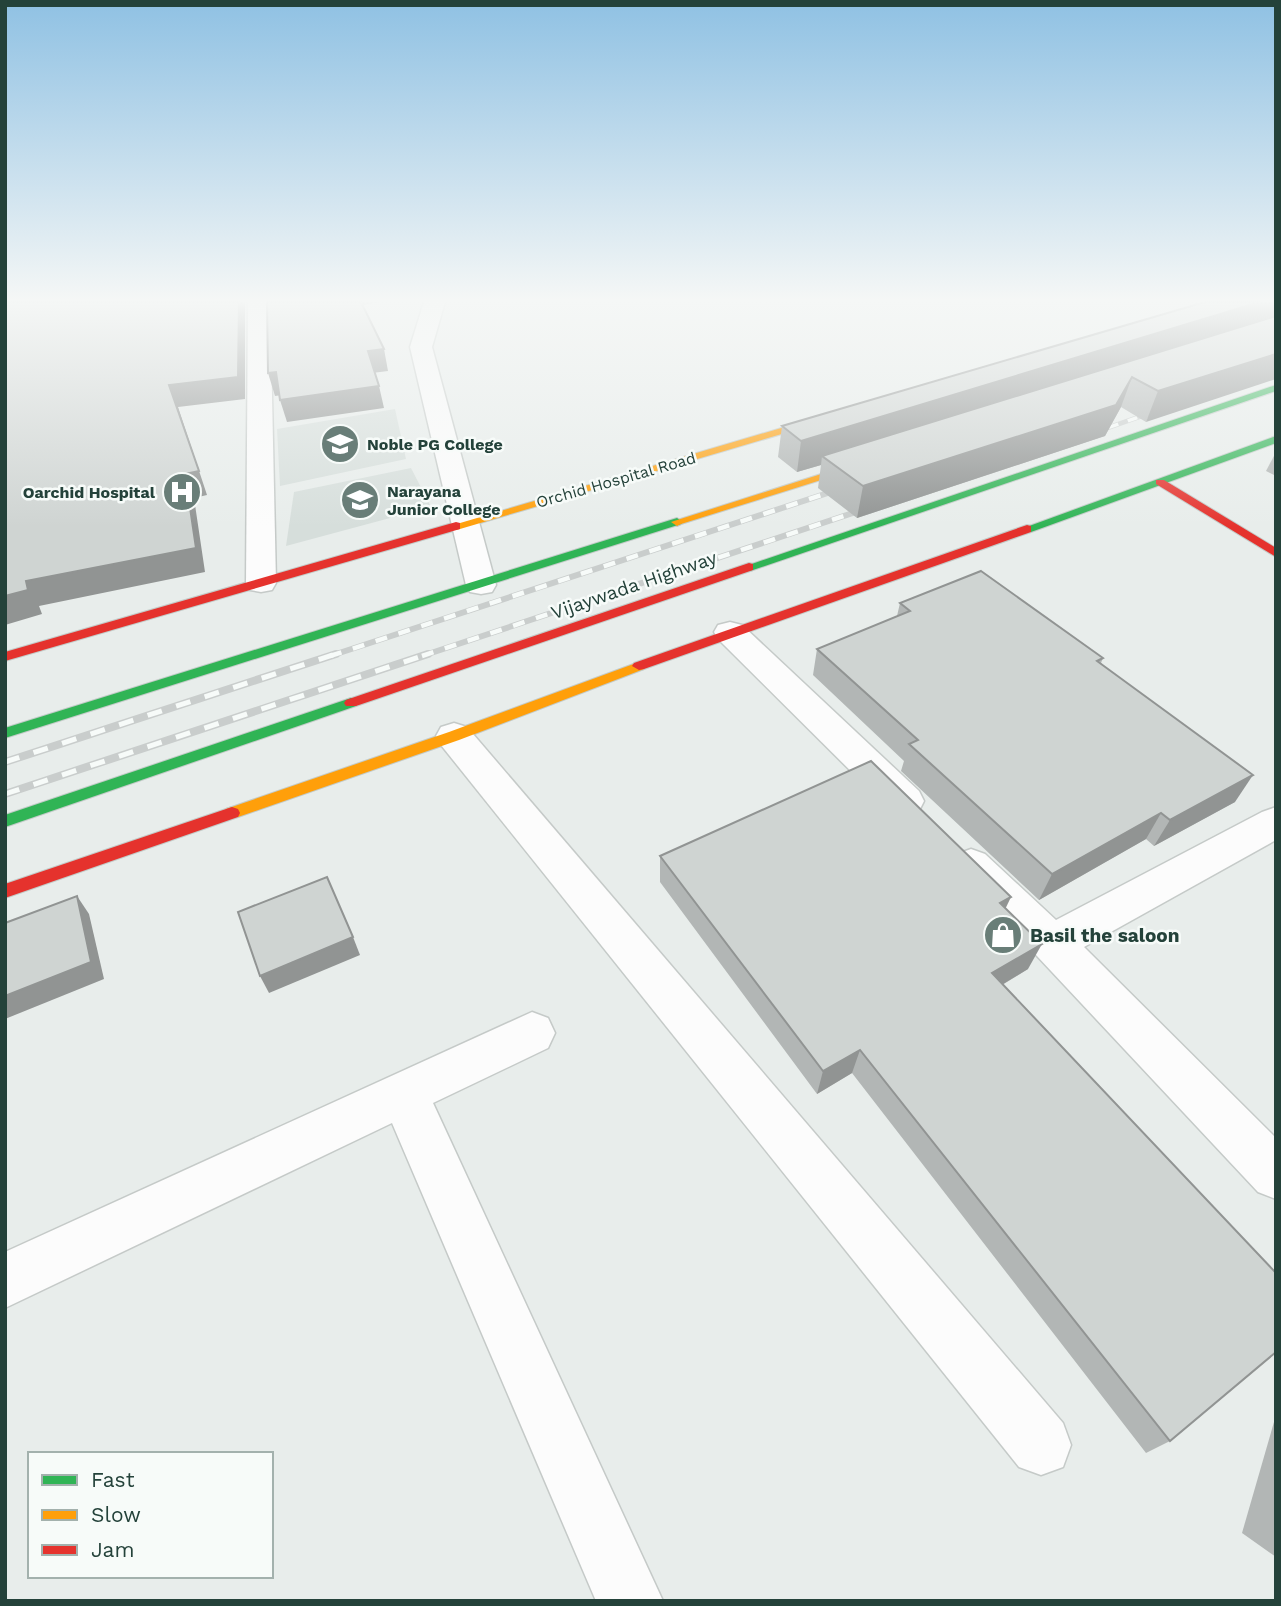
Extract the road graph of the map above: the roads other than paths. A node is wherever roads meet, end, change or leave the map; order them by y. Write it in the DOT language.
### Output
graph roads {
  1 [pos="260,377"];
  2 [pos="429,377"];
  3 [pos="1276,388"];
  4 [pos="852,410"];
  5 [pos="1276,439"];
  6 [pos="878,458"];
  7 [pos="1160,482"];
  8 [pos="466,524"];
  9 [pos="1276,553"];
  10 [pos="261,583"];
  11 [pos="481,585"];
  12 [pos="730,632"];
  13 [pos="5,657"];
  14 [pos="5,733"];
  15 [pos="454,736"];
  16 [pos="5,821"];
  17 [pos="1276,822"];
  18 [pos="5,891"];
  19 [pos="1052,943"];
  20 [pos="532,1033"];
  21 [pos="404,1093"];
  22 [pos="1276,1174"];
  23 [pos="5,1281"];
  24 [pos="1041,1445"];
  25 [pos="630,1601"];
  1 -- 10 [label="street"];
  2 -- 8 [label="street"];
  3 -- 16 [label="main road, Vijaywada Highway"];
  4 -- 8 [label="main road, Orchid Hospital Road"];
  5 -- 7 [label="main road"];
  6 -- 11 [label="main road"];
  7 -- 9 [label="main road"];
  7 -- 12 [label="main road"];
  8 -- 10 [label="main road, Orchid Hospital Road"];
  8 -- 11 [label="street"];
  10 -- 13 [label="main road, Orchid Hospital Road"];
  11 -- 14 [label="main road"];
  12 -- 15 [label="main road"];
  12 -- 19 [label="street"];
  15 -- 18 [label="main road"];
  15 -- 24 [label="street"];
  17 -- 19 [label="street"];
  19 -- 22 [label="street"];
  20 -- 21 [label="street"];
  21 -- 23 [label="street"];
  21 -- 25 [label="street"];
}
